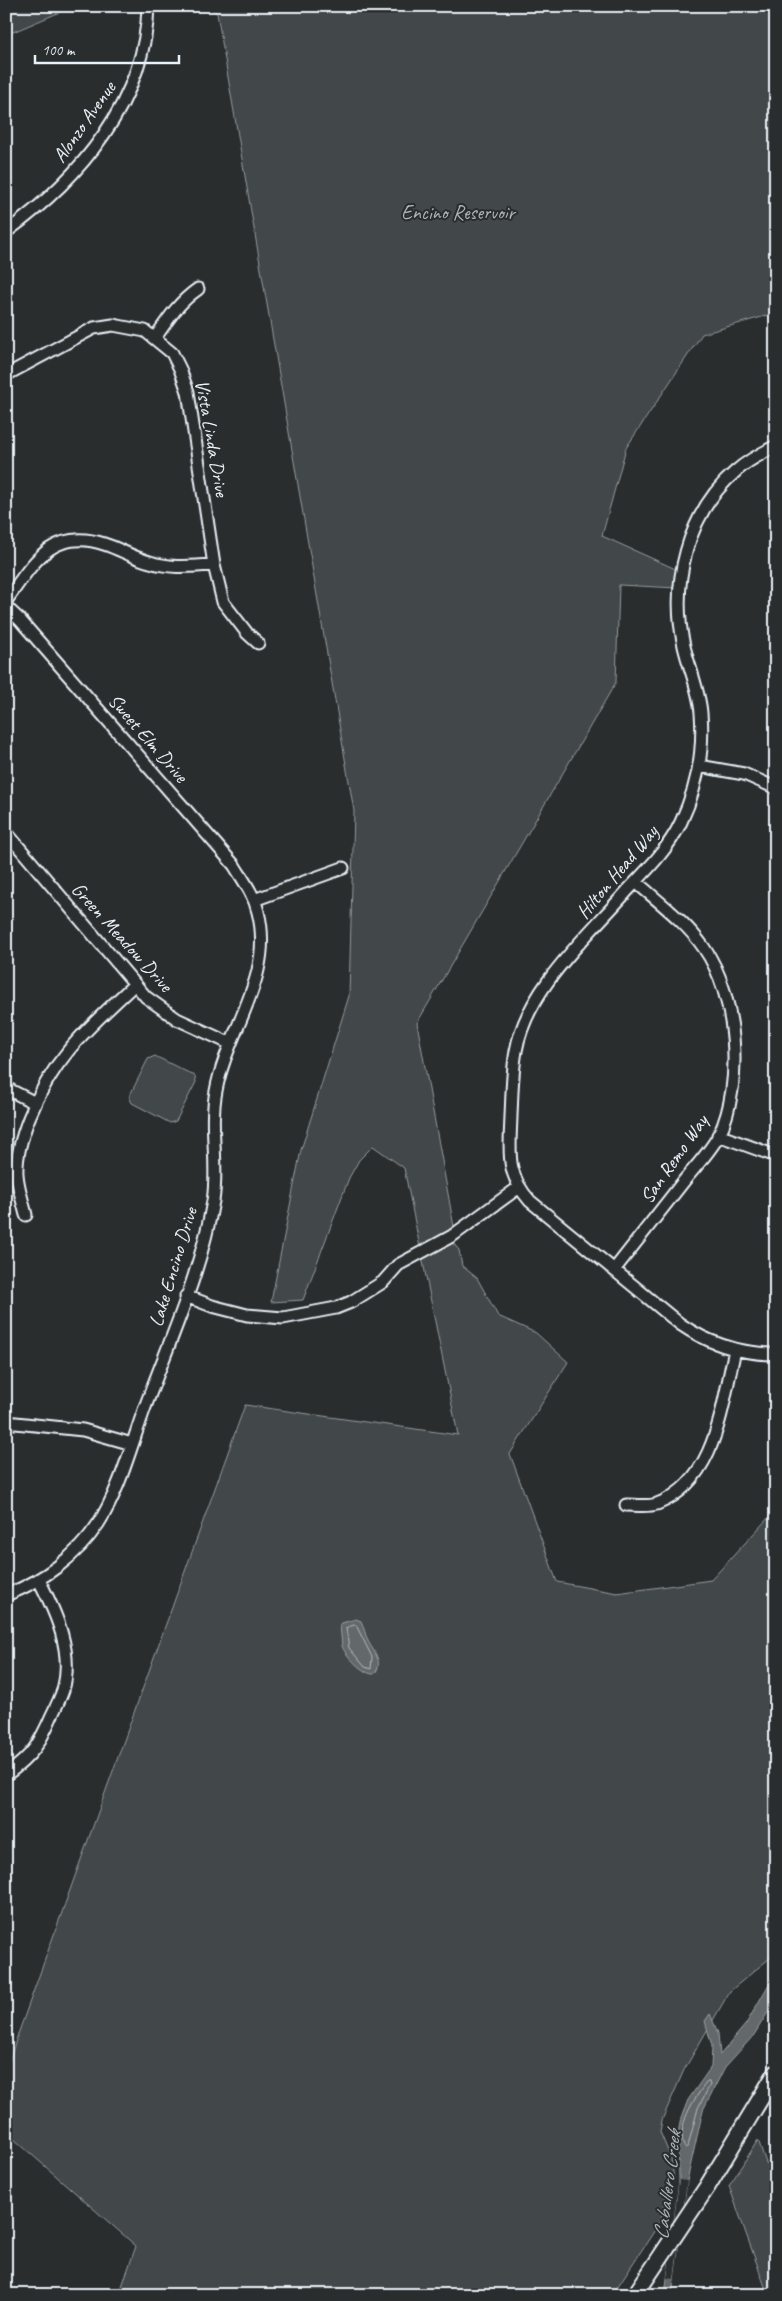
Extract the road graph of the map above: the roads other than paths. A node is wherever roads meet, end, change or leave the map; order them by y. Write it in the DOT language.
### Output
graph roads {
  1 [pos="148,6"];
  2 [pos="6,232"];
  3 [pos="198,289"];
  4 [pos="155,338"];
  5 [pos="6,375"];
  6 [pos="776,446"];
  7 [pos="214,565"];
  8 [pos="6,601"];
  9 [pos="6,607"];
  10 [pos="258,643"];
  11 [pos="699,766"];
  12 [pos="776,788"];
  13 [pos="6,832"];
  14 [pos="342,868"];
  15 [pos="636,882"];
  16 [pos="254,900"];
  17 [pos="135,984"];
  18 [pos="229,1044"];
  19 [pos="6,1088"];
  20 [pos="35,1103"];
  21 [pos="718,1135"];
  22 [pos="776,1156"];
  23 [pos="518,1188"];
  24 [pos="26,1215"];
  25 [pos="614,1270"];
  26 [pos="186,1296"];
  27 [pos="736,1350"];
  28 [pos="776,1354"];
  29 [pos="6,1422"];
  30 [pos="132,1444"];
  31 [pos="626,1506"];
  32 [pos="38,1580"];
  33 [pos="6,1595"];
  34 [pos="6,1775"];
  35 [pos="776,2073"];
  36 [pos="635,2295"];
  1 -- 2 [label="street, Alonzo Avenue"];
  3 -- 4 [label="street"];
  4 -- 5 [label="street, Vista Linda Drive"];
  4 -- 7 [label="street, Vista Linda Drive"];
  6 -- 11 [label="street, Hilton Head Way"];
  7 -- 8 [label="street"];
  7 -- 10 [label="street, Vista Linda Drive"];
  9 -- 16 [label="street, Sweet Elm Drive"];
  11 -- 12 [label="street"];
  11 -- 15 [label="street, Hilton Head Way"];
  13 -- 17 [label="street, Green Meadow Drive"];
  14 -- 16 [label="street"];
  15 -- 21 [label="street, San Remo Way"];
  15 -- 23 [label="street, Hilton Head Way"];
  16 -- 18 [label="street, Lake Encino Drive"];
  17 -- 18 [label="street, Green Meadow Drive"];
  17 -- 20 [label="street"];
  18 -- 26 [label="street, Lake Encino Drive"];
  19 -- 20 [label="street"];
  20 -- 24 [label="street"];
  21 -- 22 [label="street"];
  21 -- 25 [label="street, San Remo Way"];
  23 -- 25 [label="street, Hilton Head Way"];
  23 -- 26 [label="street"];
  25 -- 27 [label="street, Hilton Head Way"];
  26 -- 30 [label="street, Lake Encino Drive"];
  27 -- 28 [label="street, Hilton Head Way"];
  27 -- 31 [label="street"];
  29 -- 30 [label="street"];
  30 -- 32 [label="street, Lake Encino Drive"];
  32 -- 33 [label="street, Lake Encino Drive"];
  32 -- 34 [label="street"];
  35 -- 36 [label="main road"];
}
